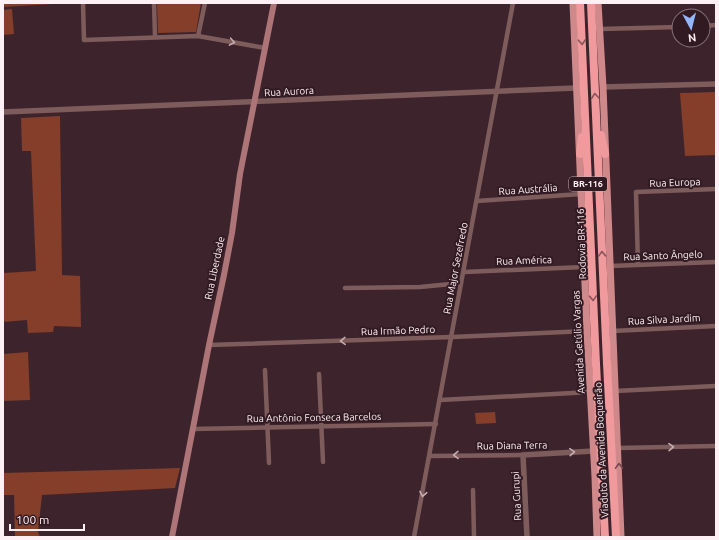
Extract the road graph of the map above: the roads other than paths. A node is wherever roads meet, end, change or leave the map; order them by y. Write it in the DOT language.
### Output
graph roads {
  1 [pos="83,3"];
  2 [pos="154,3"];
  3 [pos="205,3"];
  4 [pos="274,3"];
  5 [pos="513,3"];
  6 [pos="573,3"];
  7 [pos="580,3"];
  8 [pos="591,3"];
  9 [pos="598,3"];
  10 [pos="671,27"];
  11 [pos="600,29"];
  12 [pos="198,36"];
  13 [pos="155,37"];
  14 [pos="265,48"];
  15 [pos="716,84"];
  16 [pos="603,86"];
  17 [pos="576,88"];
  18 [pos="497,92"];
  19 [pos="254,102"];
  20 [pos="3,112"];
  21 [pos="597,113"];
  22 [pos="585,114"];
  23 [pos="580,154"];
  24 [pos="605,154"];
  25 [pos="716,189"];
  26 [pos="581,194"];
  27 [pos="477,202"];
  28 [pos="716,262"];
  29 [pos="638,265"];
  30 [pos="610,266"];
  31 [pos="584,267"];
  32 [pos="464,272"];
  33 [pos="461,282"];
  34 [pos="345,288"];
  35 [pos="716,326"];
  36 [pos="587,331"];
  37 [pos="612,331"];
  38 [pos="452,338"];
  39 [pos="209,345"];
  40 [pos="607,363"];
  41 [pos="596,364"];
  42 [pos="265,370"];
  43 [pos="319,374"];
  44 [pos="716,386"];
  45 [pos="615,390"];
  46 [pos="591,392"];
  47 [pos="440,400"];
  48 [pos="436,424"];
  49 [pos="320,426"];
  50 [pos="268,427"];
  51 [pos="193,429"];
  52 [pos="716,446"];
  53 [pos="618,448"];
  54 [pos="594,451"];
  55 [pos="523,454"];
  56 [pos="430,456"];
  57 [pos="322,462"];
  58 [pos="269,463"];
  59 [pos="473,490"];
  60 [pos="620,512"];
  61 [pos="596,513"];
  62 [pos="596,536"];
  63 [pos="620,536"];
  64 [pos="172,537"];
  65 [pos="414,537"];
  66 [pos="474,537"];
  67 [pos="527,537"];
  68 [pos="605,537"];
  1 -- 13 [label="street"];
  2 -- 13 [label="street"];
  3 -- 12 [label="street"];
  4 -- 14 [label="main road, Rua Liberdade"];
  5 -- 18 [label="street, Rua Major Sezefredo"];
  6 -- 17 [label="main road, Avenida Getúlio Vargas"];
  7 -- 22 [label="highway, Rodovia BR-116 / BR-116, one-way"];
  21 -- 8 [label="highway, Rodovia BR-116 / BR-116, one-way"];
  9 -- 11 [label="main road"];
  10 -- 11 [label="street"];
  11 -- 16 [label="main road"];
  12 -- 13 [label="street"];
  12 -- 14 [label="street, one-way"];
  14 -- 19 [label="main road, Rua Liberdade"];
  15 -- 16 [label="street"];
  16 -- 24 [label="main road"];
  17 -- 18 [label="street, Rua Aurora"];
  17 -- 23 [label="main road, Avenida Getúlio Vargas"];
  18 -- 19 [label="street, Rua Aurora"];
  18 -- 27 [label="street, Rua Major Sezefredo"];
  19 -- 20 [label="street, Rua Aurora"];
  19 -- 39 [label="main road, Rua Liberdade"];
  21 -- 24 [label="highway, BR-116"];
  40 -- 21 [label="highway, Rodovia BR-116 / BR-116, one-way"];
  22 -- 23 [label="highway, BR-116"];
  22 -- 41 [label="highway, Rodovia BR-116 / BR-116, one-way"];
  23 -- 26 [label="main road, Avenida Getúlio Vargas"];
  24 -- 30 [label="main road"];
  25 -- 29 [label="street, Rua Europa"];
  26 -- 27 [label="street, Rua Austrália"];
  26 -- 31 [label="main road, Avenida Getúlio Vargas"];
  27 -- 32 [label="street, Rua Major Sezefredo"];
  28 -- 29 [label="street, Rua Santo Ângelo"];
  29 -- 30 [label="street, Rua Santo Ângelo"];
  30 -- 37 [label="main road"];
  31 -- 32 [label="street, Rua América"];
  31 -- 36 [label="main road, Avenida Getúlio Vargas"];
  32 -- 33 [label="street, Rua Major Sezefredo"];
  33 -- 34 [label="street"];
  33 -- 38 [label="street, Rua Major Sezefredo"];
  35 -- 37 [label="street, Rua Silva Jardim"];
  36 -- 38 [label="street, Rua Irmão Pedro"];
  36 -- 46 [label="main road, Avenida Getúlio Vargas"];
  37 -- 45 [label="main road"];
  38 -- 39 [label="street, Rua Irmão Pedro, one-way"];
  38 -- 47 [label="street, Rua Major Sezefredo"];
  39 -- 51 [label="main road, Rua Liberdade"];
  40 -- 63 [label="highway, Viaduto da Avenida Boqueirão / BR-116, bridge"];
  41 -- 68 [label="highway, Viaduto da Avenida Boqueirão / BR-116, bridge"];
  42 -- 50 [label="street"];
  43 -- 49 [label="street"];
  44 -- 45 [label="street"];
  45 -- 53 [label="main road"];
  46 -- 47 [label="street"];
  46 -- 54 [label="main road, Avenida Getúlio Vargas"];
  47 -- 48 [label="street, Rua Major Sezefredo"];
  48 -- 49 [label="street, Rua Antônio Fonseca Barcelos"];
  48 -- 56 [label="street, Rua Major Sezefredo"];
  49 -- 50 [label="street, Rua Antônio Fonseca Barcelos"];
  49 -- 57 [label="street"];
  50 -- 51 [label="street, Rua Antônio Fonseca Barcelos"];
  50 -- 58 [label="street"];
  51 -- 64 [label="main road, Rua Liberdade"];
  53 -- 52 [label="street, one-way"];
  60 -- 53 [label="main road, one-way"];
  55 -- 54 [label="street, Rua Diana Terra, one-way"];
  54 -- 61 [label="main road, Avenida Getúlio Vargas"];
  55 -- 56 [label="street, Rua Diana Terra, one-way"];
  55 -- 67 [label="street, Rua Gurupi"];
  56 -- 65 [label="street, Rua Major Sezefredo, one-way"];
  59 -- 66 [label="street"];
  60 -- 61 [label="main road"];
  60 -- 63 [label="main road"];
  61 -- 62 [label="main road, Avenida Getúlio Vargas"];
}
